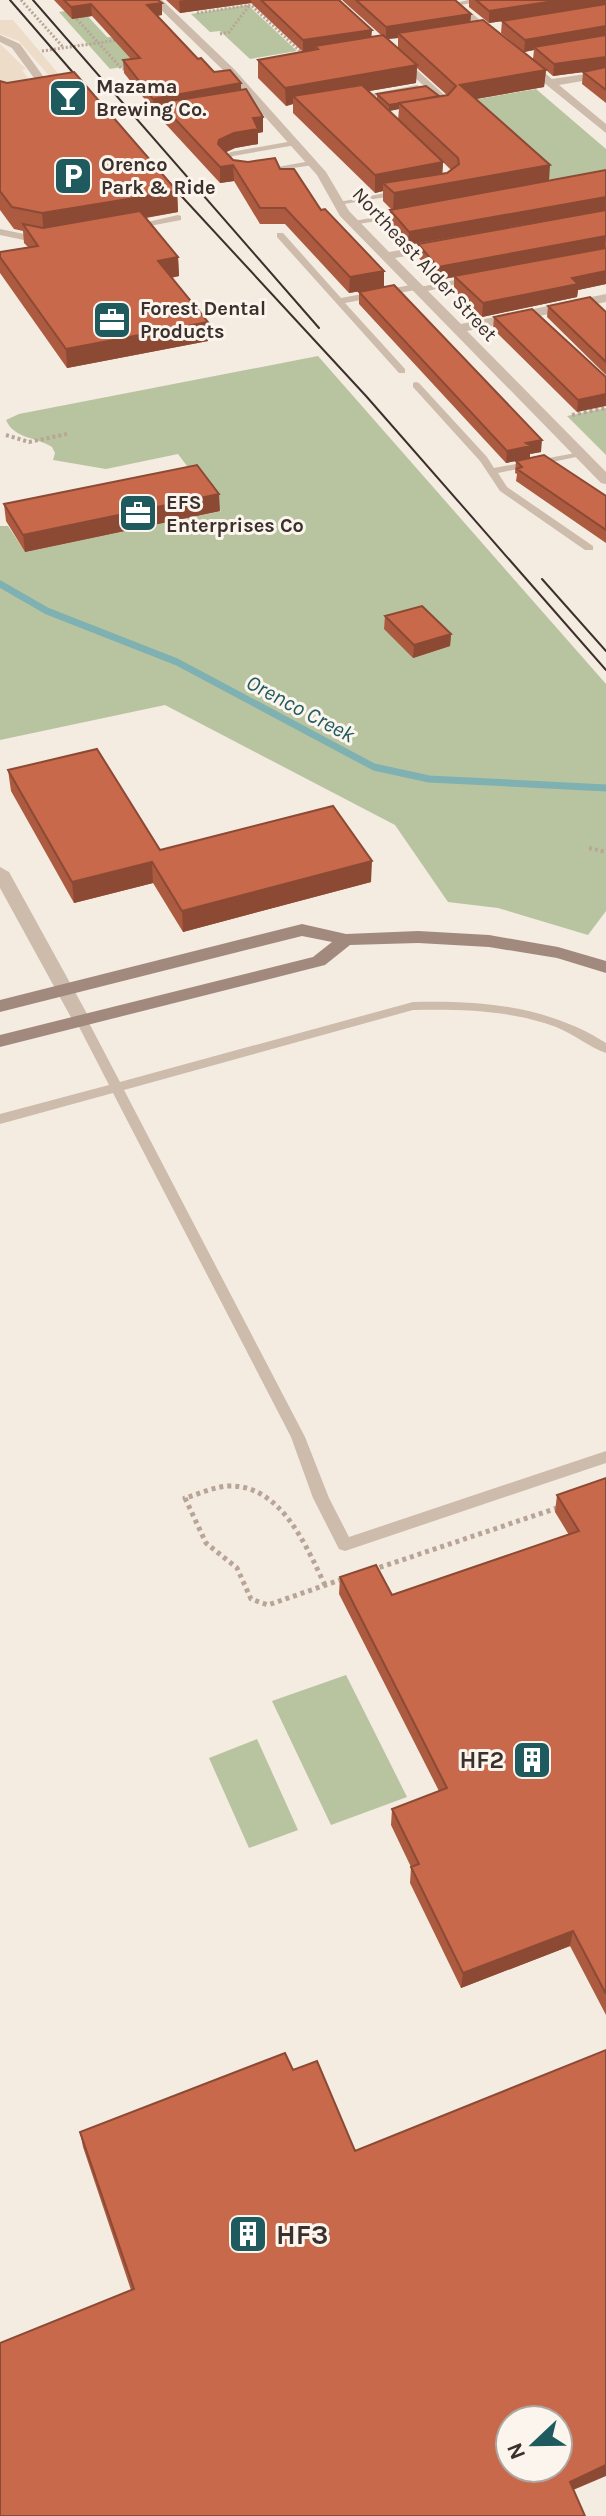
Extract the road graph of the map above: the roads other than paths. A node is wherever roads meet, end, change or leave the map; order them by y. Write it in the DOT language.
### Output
graph roads {
  1 [pos="156,0"];
  2 [pos="483,0"];
  3 [pos="453,2"];
  4 [pos="503,27"];
  5 [pos="486,30"];
  6 [pos="470,33"];
  7 [pos="0,38"];
  8 [pos="514,53"];
  9 [pos="536,54"];
  10 [pos="401,61"];
  11 [pos="246,69"];
  12 [pos="230,71"];
  13 [pos="606,74"];
  14 [pos="550,83"];
  15 [pos="428,86"];
  16 [pos="0,96"];
  17 [pos="364,96"];
  18 [pos="349,98"];
  19 [pos="375,107"];
  20 [pos="429,110"];
  21 [pos="606,130"];
  22 [pos="293,143"];
  23 [pos="311,163"];
  24 [pos="414,190"];
  25 [pos="338,203"];
  26 [pos="419,211"];
  27 [pos="178,218"];
  28 [pos="353,222"];
  29 [pos="121,228"];
  30 [pos="0,232"];
  31 [pos="280,235"];
  32 [pos="50,241"];
  33 [pos="460,243"];
  34 [pos="386,256"];
  35 [pos="481,278"];
  36 [pos="418,289"];
  37 [pos="606,298"];
  38 [pos="340,301"];
  39 [pos="457,329"];
  40 [pos="402,371"];
  41 [pos="416,385"];
  42 [pos="578,454"];
  43 [pos="492,471"];
  44 [pos="606,480"];
  45 [pos="589,548"];
  46 [pos="0,872"];
  47 [pos="346,940"];
  48 [pos="606,967"];
  49 [pos="65,990"];
  50 [pos="0,1006"];
  51 [pos="82,1021"];
  52 [pos="0,1041"];
  53 [pos="606,1049"];
  54 [pos="114,1087"];
  55 [pos="0,1119"];
  56 [pos="606,1457"];
  1 -- 12 [label="street, Northeast Alder Street"];
  2 -- 3 [label="lane"];
  3 -- 5 [label="street"];
  4 -- 5 [label="street"];
  5 -- 6 [label="street"];
  5 -- 8 [label="street"];
  7 -- 16 [label="street"];
  8 -- 9 [label="lane"];
  8 -- 14 [label="street"];
  10 -- 15 [label="lane"];
  11 -- 12 [label="street"];
  12 -- 22 [label="street, Northeast Alder Street"];
  13 -- 14 [label="street"];
  14 -- 21 [label="street"];
  15 -- 17 [label="lane"];
  15 -- 20 [label="lane"];
  17 -- 18 [label="lane"];
  17 -- 19 [label="lane"];
  22 -- 23 [label="street, Northeast Alder Street"];
  22 -- 23 [label="lane"];
  23 -- 25 [label="street, Northeast Alder Street"];
  24 -- 25 [label="lane"];
  25 -- 28 [label="street, Northeast Alder Street"];
  26 -- 28 [label="lane"];
  27 -- 29 [label="lane"];
  28 -- 34 [label="street, Northeast Alder Street"];
  30 -- 32 [label="lane"];
  31 -- 38 [label="lane"];
  33 -- 34 [label="street"];
  34 -- 36 [label="street, Northeast Alder Street"];
  35 -- 36 [label="lane"];
  36 -- 38 [label="lane"];
  36 -- 39 [label="street, Northeast Alder Street"];
  37 -- 39 [label="street"];
  38 -- 40 [label="lane"];
  39 -- 42 [label="street, Northeast Alder Street"];
  41 -- 43 [label="lane"];
  42 -- 43 [label="lane"];
  42 -- 44 [label="street, Northeast Alder Street"];
  43 -- 45 [label="lane"];
  46 -- 49 [label="street"];
  47 -- 48 [label="street"];
  47 -- 49 [label="street"];
  47 -- 51 [label="street"];
  49 -- 50 [label="street"];
  49 -- 51 [label="street"];
  51 -- 52 [label="street"];
  51 -- 54 [label="lane"];
  53 -- 54 [label="lane"];
  54 -- 55 [label="lane"];
  54 -- 56 [label="lane"];
}
